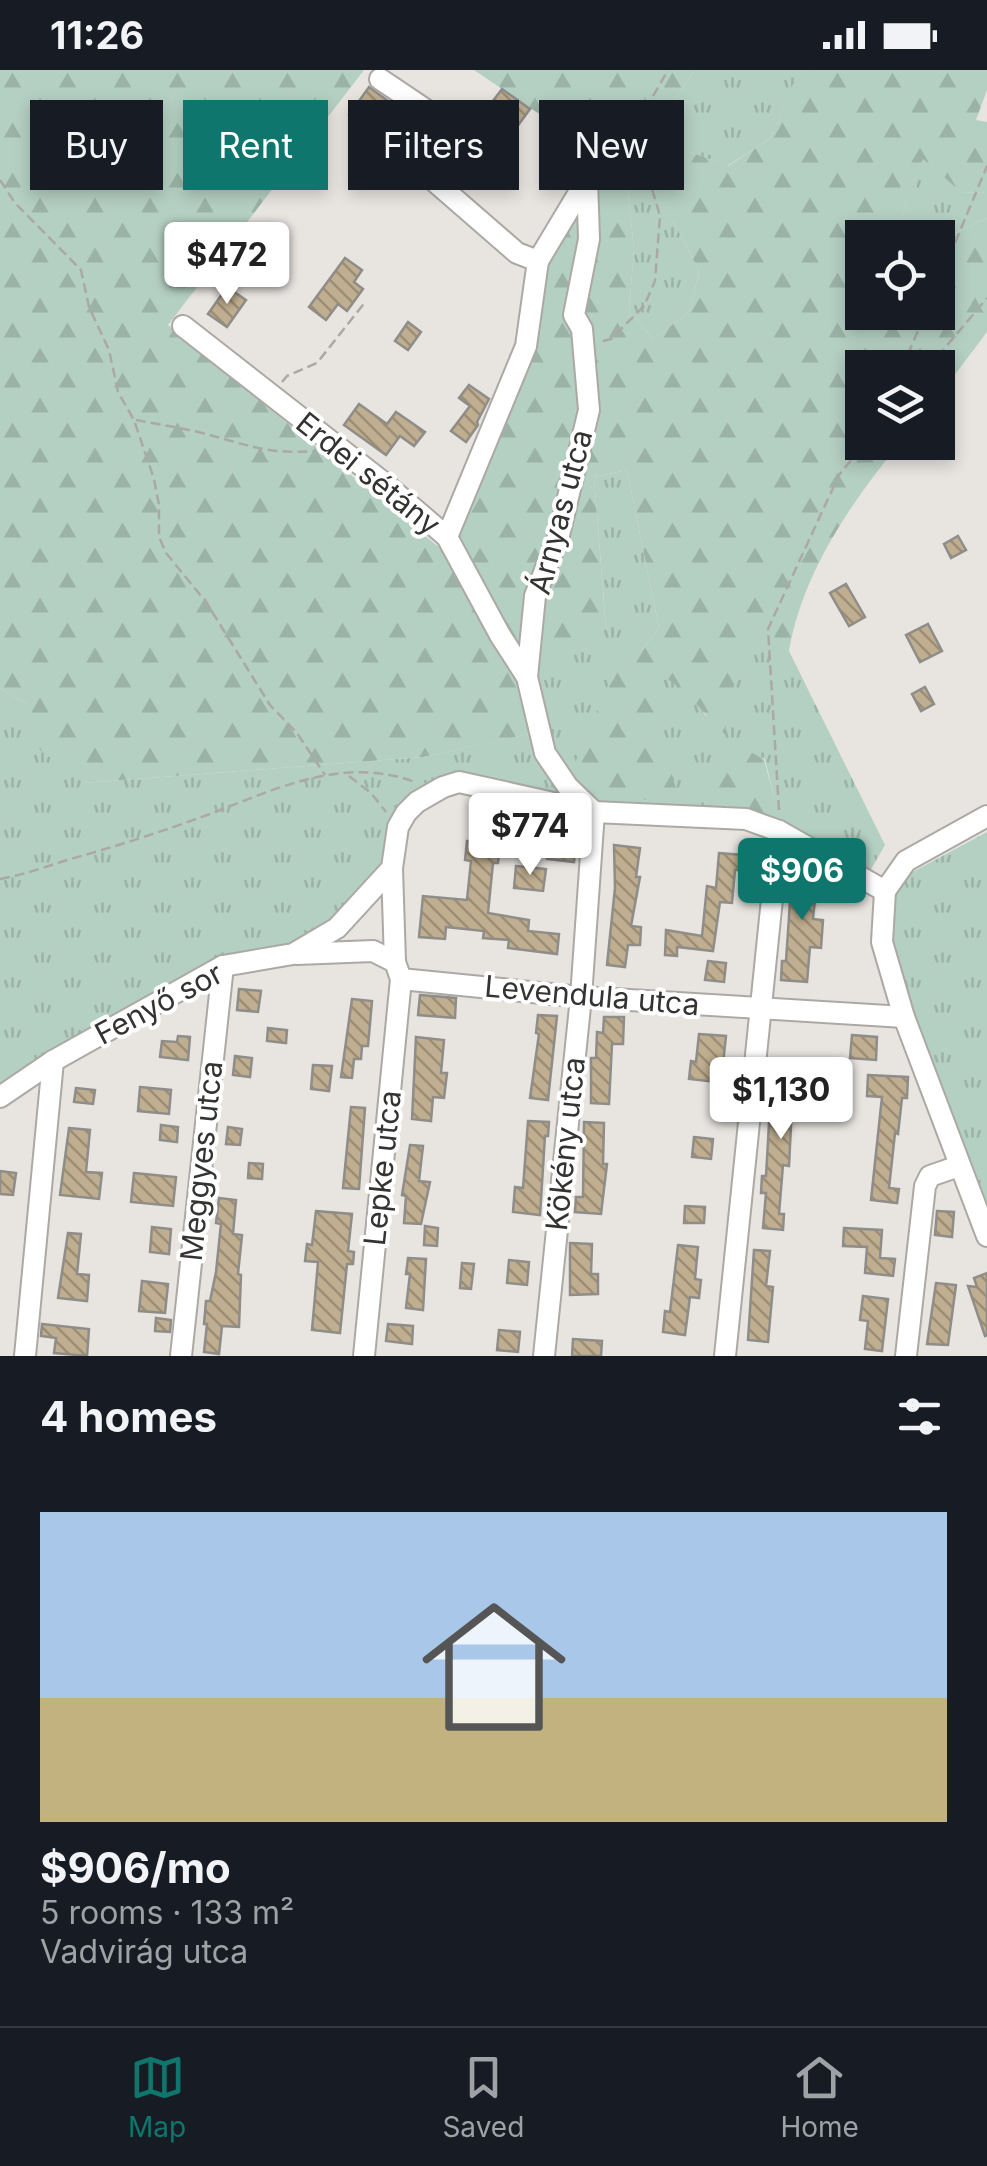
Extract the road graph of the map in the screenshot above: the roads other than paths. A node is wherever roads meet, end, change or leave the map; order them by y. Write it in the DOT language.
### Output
graph roads {
  1 [pos="380,79"];
  2 [pos="538,261"];
  3 [pos="183,326"];
  4 [pos="447,538"];
  5 [pos="527,677"];
  6 [pos="594,812"];
  7 [pos="987,816"];
  8 [pos="779,831"];
  9 [pos="392,868"];
  10 [pos="885,891"];
  11 [pos="293,954"];
  12 [pos="223,966"];
  13 [pos="398,971"];
  14 [pos="582,998"];
  15 [pos="762,1010"];
  16 [pos="904,1017"];
  17 [pos="53,1062"];
  18 [pos="0,1097"];
  19 [pos="959,1166"];
  20 [pos="987,1236"];
  21 [pos="24,1356"];
  22 [pos="181,1356"];
  23 [pos="364,1356"];
  24 [pos="544,1356"];
  25 [pos="725,1356"];
  26 [pos="906,1356"];
  1 -- 2 [label="street"];
  2 -- 4 [label="street"];
  2 -- 5 [label="street, Árnyas utca"];
  3 -- 4 [label="street, Erdei sétány"];
  4 -- 5 [label="street, Erdei sétány"];
  5 -- 6 [label="street, Erdei sétány"];
  6 -- 8 [label="street"];
  6 -- 9 [label="street"];
  6 -- 14 [label="street, Kökény utca"];
  7 -- 10 [label="street"];
  8 -- 10 [label="street"];
  8 -- 15 [label="street"];
  9 -- 11 [label="street, Fenyő sor"];
  9 -- 13 [label="street, Lepke utca"];
  10 -- 16 [label="street"];
  11 -- 12 [label="street, Fenyő sor"];
  11 -- 13 [label="street, Levendula utca"];
  12 -- 17 [label="street, Fenyő sor"];
  12 -- 22 [label="street, Meggyes utca"];
  13 -- 14 [label="street, Levendula utca"];
  13 -- 23 [label="street, Lepke utca"];
  14 -- 15 [label="street, Levendula utca"];
  14 -- 24 [label="street, Kökény utca"];
  15 -- 16 [label="street, Levendula utca"];
  15 -- 25 [label="street"];
  16 -- 19 [label="street"];
  17 -- 18 [label="street, Fenyő sor"];
  17 -- 21 [label="street"];
  19 -- 20 [label="street"];
  19 -- 26 [label="street"];
}
